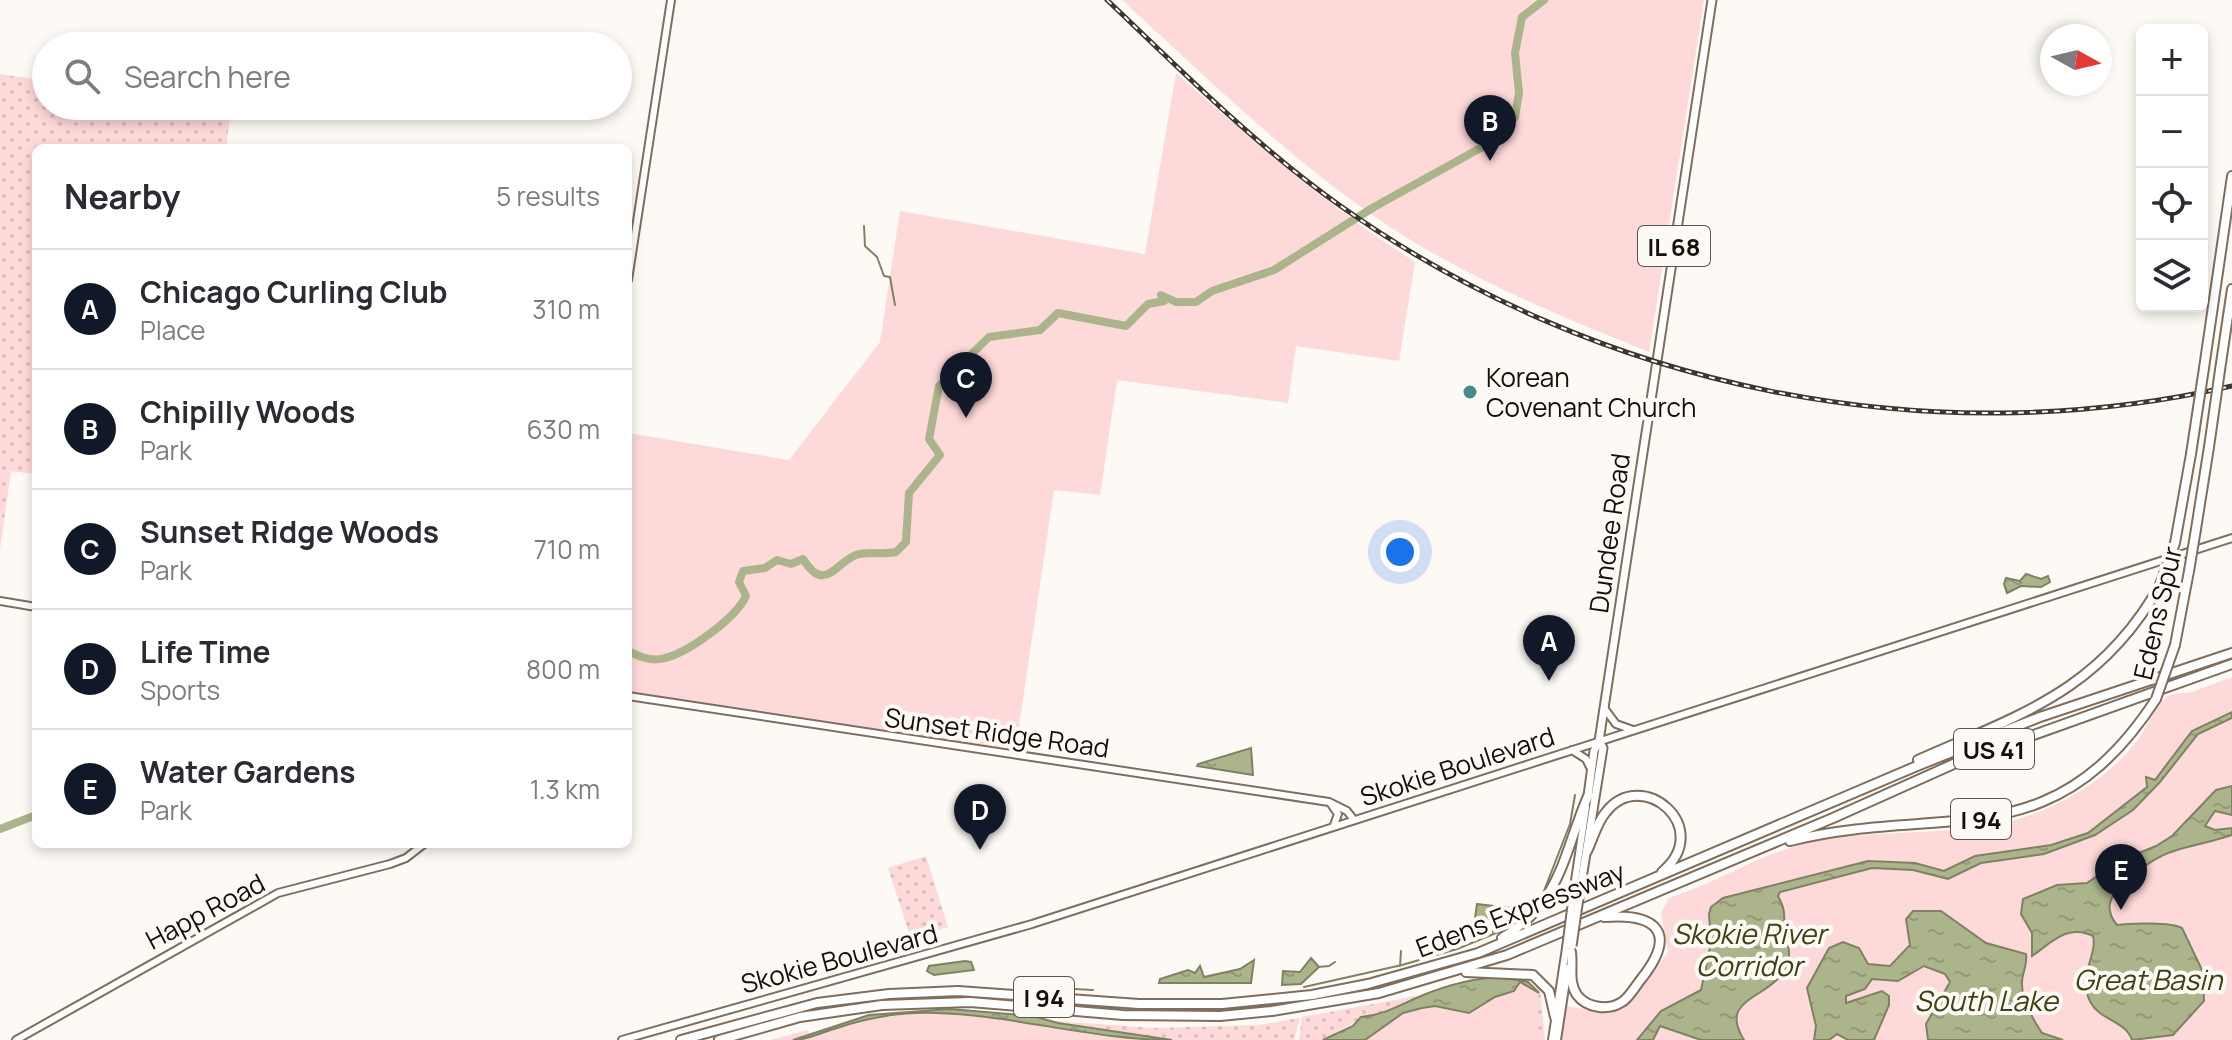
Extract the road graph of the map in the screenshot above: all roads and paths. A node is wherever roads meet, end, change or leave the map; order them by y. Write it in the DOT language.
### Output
graph roads {
  1 [pos="671,0"];
  2 [pos="1712,0"];
  3 [pos="2232,176"];
  4 [pos="632,254"];
  5 [pos="2232,289"];
  6 [pos="2232,538"];
  7 [pos="0,601"];
  8 [pos="32,606"];
  9 [pos="2232,653"];
  10 [pos="2232,664"];
  11 [pos="632,697"];
  12 [pos="1604,708"];
  13 [pos="1633,730"];
  14 [pos="1599,741"];
  15 [pos="1572,750"];
  16 [pos="1591,771"];
  17 [pos="1588,796"];
  18 [pos="1838,801"];
  19 [pos="1329,802"];
  20 [pos="1354,820"];
  21 [pos="1333,827"];
  22 [pos="419,848"];
  23 [pos="1762,848"];
  24 [pos="1587,851"];
  25 [pos="1651,880"];
  26 [pos="1577,892"];
  27 [pos="1595,918"];
  28 [pos="1569,949"];
  29 [pos="1478,953"];
  30 [pos="1457,972"];
  31 [pos="1555,1017"];
  32 [pos="16,1040"];
  33 [pos="622,1040"];
  34 [pos="681,1040"];
  35 [pos="719,1040"];
  36 [pos="1555,1040"];
  1 -- 4 [label="main road"];
  2 -- 12 [label="main road, Dundee Road / IL 68"];
  3 -- 18 [label="highway, Edens Spur / I 94, bridge"];
  5 -- 23 [label="highway, Edens Spur / I 94, bridge"];
  6 -- 13 [label="main road, Skokie Boulevard"];
  7 -- 8 [label="main road"];
  9 -- 18 [label="highway, US 41"];
  10 -- 23 [label="highway, US 41"];
  11 -- 19 [label="main road, Sunset Ridge Road"];
  12 -- 13 [label="main road"];
  12 -- 14 [label="main road, Dundee Road / IL 68"];
  13 -- 14 [label="main road, Skokie Boulevard"];
  14 -- 15 [label="main road, Skokie Boulevard"];
  14 -- 16 [label="main road, Dundee Road / IL 68"];
  14 -- 24 [label="main road, Dundee Road / IL 68"];
  15 -- 16 [label="main road"];
  15 -- 20 [label="main road, Skokie Boulevard"];
  16 -- 17 [label="main road, Dundee Road / IL 68"];
  17 -- 26 [label="main road, Dundee Road"];
  17 -- 29 [label="highway"];
  18 -- 25 [label="highway, Edens Expressway / I 94"];
  19 -- 20 [label="main road, Sunset Ridge Road"];
  19 -- 21 [label="main road"];
  20 -- 21 [label="main road, Skokie Boulevard"];
  21 -- 33 [label="main road, Skokie Boulevard"];
  22 -- 32 [label="main road, Happ Road"];
  23 -- 27 [label="highway, Edens Expressway / I 94"];
  24 -- 25 [label="highway"];
  24 -- 26 [label="main road, Dundee Road / IL 68"];
  25 -- 29 [label="highway, Edens Expressway / I 94"];
  26 -- 28 [label="main road, Dundee Road / IL 68, bridge"];
  27 -- 28 [label="highway"];
  27 -- 30 [label="highway, Edens Expressway / I 94"];
  28 -- 31 [label="main road, Dundee Road"];
  28 -- 36 [label="main road, Dundee Road"];
  29 -- 34 [label="highway, Edens Expressway / I 94"];
  30 -- 31 [label="highway"];
  30 -- 35 [label="highway, Edens Expressway / I 94"];
  31 -- 36 [label="main road, Dundee Road"];
}
